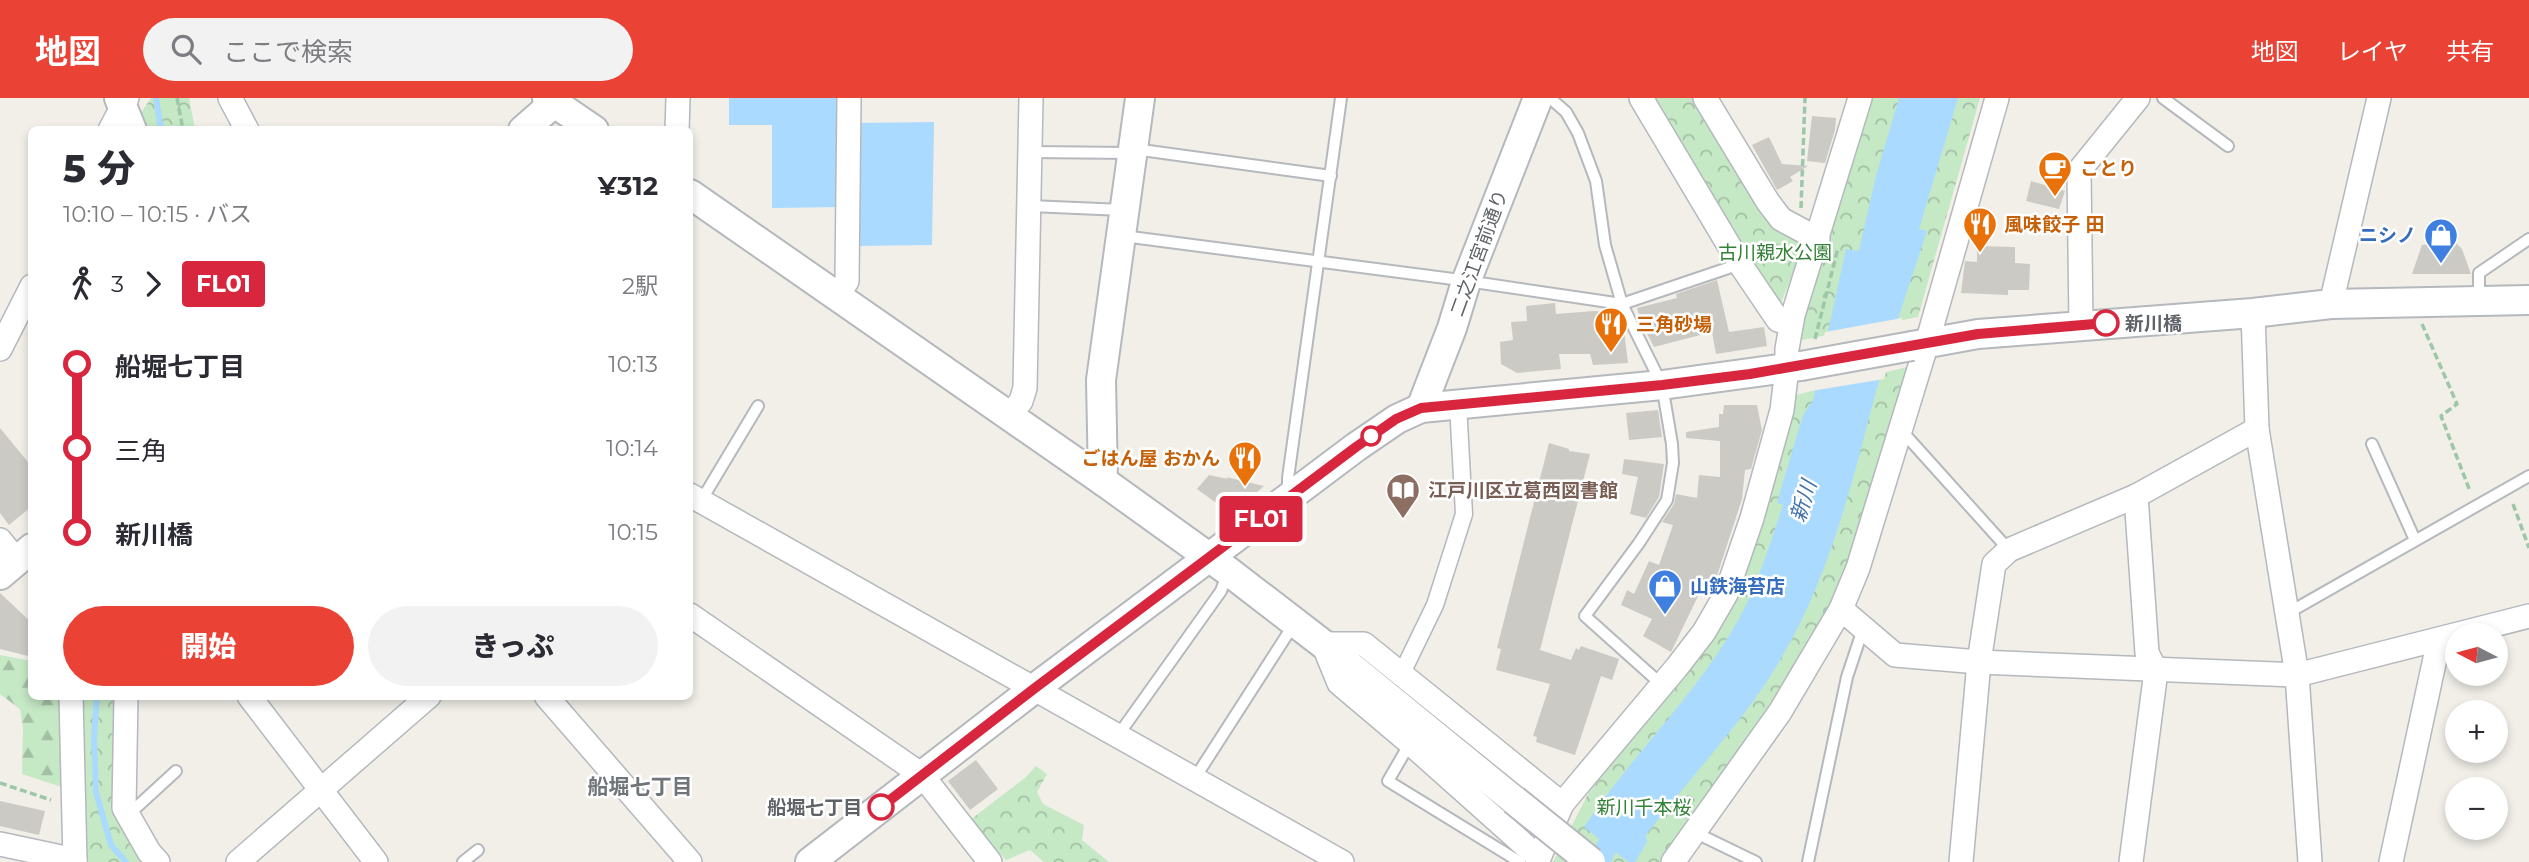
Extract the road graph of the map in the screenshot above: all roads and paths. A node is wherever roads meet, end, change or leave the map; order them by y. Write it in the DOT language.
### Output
graph roads {
  1 [pos="177,98"];
  2 [pos="230,98"];
  3 [pos="678,98"];
  4 [pos="849,98"];
  5 [pos="1031,98"];
  6 [pos="1140,98"];
  7 [pos="1341,98"];
  8 [pos="1538,98"];
  9 [pos="1550,98"];
  10 [pos="1641,98"];
  11 [pos="1705,98"];
  12 [pos="1805,98"];
  13 [pos="1860,98"];
  14 [pos="1997,98"];
  15 [pos="2138,98"];
  16 [pos="2163,98"];
  17 [pos="2379,98"];
  18 [pos="550,100"];
  19 [pos="182,126"];
  20 [pos="245,126"];
  21 [pos="527,126"];
  22 [pos="588,126"];
  23 [pos="677,126"];
  24 [pos="2228,146"];
  25 [pos="1131,151"];
  26 [pos="1030,152"];
  27 [pos="1331,176"];
  28 [pos="693,196"];
  29 [pos="1030,206"];
  30 [pos="1122,223"];
  31 [pos="2529,239"];
  32 [pos="1829,240"];
  33 [pos="1319,261"];
  34 [pos="1740,264"];
  35 [pos="1466,282"];
  36 [pos="28,294"];
  37 [pos="837,296"];
  38 [pos="2529,299"];
  39 [pos="2479,301"];
  40 [pos="1622,304"];
  41 [pos="2331,304"];
  42 [pos="2253,313"];
  43 [pos="1791,323"];
  44 [pos="2422,323"];
  45 [pos="2081,324"];
  46 [pos="1919,344"];
  47 [pos="0,349"];
  48 [pos="1801,360"];
  49 [pos="1662,385"];
  50 [pos="1458,404"];
  51 [pos="758,406"];
  52 [pos="1421,408"];
  53 [pos="1009,415"];
  54 [pos="2257,429"];
  55 [pos="1901,430"];
  56 [pos="2372,444"];
  57 [pos="2529,477"];
  58 [pos="1103,481"];
  59 [pos="2508,489"];
  60 [pos="2136,496"];
  61 [pos="695,498"];
  62 [pos="1289,499"];
  63 [pos="2476,506"];
  64 [pos="2416,540"];
  65 [pos="2529,548"];
  66 [pos="2009,550"];
  67 [pos="1219,564"];
  68 [pos="1841,609"];
  69 [pos="2287,613"];
  70 [pos="2529,616"];
  71 [pos="693,617"];
  72 [pos="1295,622"];
  73 [pos="1863,629"];
  74 [pos="2439,640"];
  75 [pos="1323,644"];
  76 [pos="1979,662"];
  77 [pos="2156,671"];
  78 [pos="1402,673"];
  79 [pos="2297,676"];
  80 [pos="1661,684"];
  81 [pos="1035,688"];
  82 [pos="71,700"];
  83 [pos="126,700"];
  84 [pos="252,700"];
  85 [pos="424,700"];
  86 [pos="548,700"];
  87 [pos="1119,734"];
  88 [pos="1410,743"];
  89 [pos="176,771"];
  90 [pos="922,775"];
  91 [pos="1195,778"];
  92 [pos="0,783"];
  93 [pos="320,790"];
  94 [pos="1562,804"];
  95 [pos="73,808"];
  96 [pos="128,815"];
  97 [pos="1694,832"];
  98 [pos="0,844"];
  99 [pos="478,850"];
  100 [pos="1328,859"];
  101 [pos="75,861"];
  102 [pos="1532,861"];
  103 [pos="158,862"];
  104 [pos="237,862"];
  105 [pos="376,862"];
  106 [pos="463,862"];
  107 [pos="690,862"];
  108 [pos="810,862"];
  109 [pos="990,862"];
  110 [pos="1591,862"];
  111 [pos="1673,862"];
  112 [pos="1756,862"];
  113 [pos="1808,862"];
  114 [pos="1961,862"];
  115 [pos="2131,862"];
  116 [pos="2309,862"];
  117 [pos="2392,862"];
  1 -- 19 [label="path"];
  2 -- 20 [label="street"];
  3 -- 23 [label="street"];
  4 -- 37 [label="street"];
  5 -- 26 [label="street"];
  6 -- 25 [label="street"];
  7 -- 27 [label="lane"];
  8 -- 35 [label="street, 二之江宮前通り"];
  9 -- 40 [label="lane"];
  10 -- 34 [label="street"];
  11 -- 32 [label="street"];
  12 -- 32 [label="path"];
  13 -- 32 [label="street"];
  14 -- 46 [label="street"];
  15 -- 45 [label="street"];
  16 -- 24 [label="lane"];
  17 -- 41 [label="street"];
  18 -- 21 [label="street"];
  18 -- 22 [label="street"];
  25 -- 26 [label="lane"];
  25 -- 27 [label="lane"];
  25 -- 30 [label="street"];
  26 -- 29 [label="street"];
  27 -- 33 [label="lane"];
  28 -- 37 [label="street"];
  29 -- 30 [label="lane"];
  29 -- 53 [label="street"];
  30 -- 33 [label="lane"];
  30 -- 58 [label="street"];
  31 -- 39 [label="lane"];
  32 -- 43 [label="street"];
  32 -- 48 [label="path"];
  33 -- 35 [label="lane"];
  33 -- 62 [label="lane"];
  34 -- 40 [label="lane"];
  34 -- 43 [label="street"];
  35 -- 40 [label="lane"];
  35 -- 52 [label="street, 二之江宮前通り"];
  36 -- 47 [label="street"];
  37 -- 53 [label="street"];
  38 -- 39 [label="street"];
  39 -- 41 [label="street"];
  40 -- 49 [label="lane"];
  41 -- 42 [label="street"];
  42 -- 45 [label="street"];
  42 -- 54 [label="street"];
  43 -- 48 [label="street"];
  44 -- 63 [label="path"];
  45 -- 46 [label="street"];
  46 -- 48 [label="street, bridge"];
  46 -- 55 [label="street"];
  48 -- 49 [label="street"];
  48 -- 80 [label="street"];
  49 -- 50 [label="street"];
  49 -- 80 [label="lane"];
  50 -- 52 [label="street"];
  50 -- 78 [label="street"];
  51 -- 61 [label="lane"];
  52 -- 62 [label="street"];
  53 -- 58 [label="street"];
  54 -- 60 [label="street"];
  54 -- 69 [label="street"];
  55 -- 66 [label="lane"];
  55 -- 68 [label="street"];
  56 -- 64 [label="lane"];
  57 -- 59 [label="lane"];
  58 -- 67 [label="street"];
  59 -- 63 [label="lane"];
  59 -- 65 [label="path"];
  60 -- 66 [label="street"];
  60 -- 77 [label="street"];
  61 -- 81 [label="street"];
  62 -- 67 [label="street"];
  63 -- 64 [label="lane"];
  64 -- 69 [label="lane"];
  66 -- 76 [label="street"];
  67 -- 72 [label="street"];
  67 -- 81 [label="street"];
  67 -- 87 [label="lane"];
  68 -- 73 [label="street"];
  68 -- 97 [label="street"];
  69 -- 79 [label="street"];
  70 -- 74 [label="street"];
  71 -- 90 [label="street"];
  72 -- 75 [label="street"];
  72 -- 91 [label="lane"];
  73 -- 76 [label="street"];
  73 -- 113 [label="lane"];
  74 -- 79 [label="street"];
  74 -- 117 [label="street"];
  75 -- 78 [label="street"];
  75 -- 88 [label="street"];
  75 -- 110 [label="street, bridge"];
  76 -- 77 [label="street"];
  76 -- 114 [label="street"];
  77 -- 79 [label="street"];
  77 -- 115 [label="street"];
  78 -- 94 [label="street"];
  79 -- 116 [label="street"];
  80 -- 94 [label="street"];
  81 -- 87 [label="street"];
  81 -- 90 [label="street"];
  82 -- 95 [label="street"];
  83 -- 96 [label="street"];
  84 -- 93 [label="street"];
  85 -- 93 [label="street"];
  86 -- 107 [label="street"];
  87 -- 91 [label="street"];
  88 -- 102 [label="street"];
  88 -- 102 [label="lane"];
  89 -- 96 [label="lane"];
  90 -- 108 [label="street"];
  90 -- 109 [label="street"];
  91 -- 100 [label="street"];
  92 -- 95 [label="path"];
  93 -- 104 [label="street"];
  93 -- 105 [label="street"];
  94 -- 102 [label="street"];
  95 -- 101 [label="street"];
  96 -- 103 [label="street"];
  97 -- 111 [label="street"];
  97 -- 112 [label="lane"];
  98 -- 101 [label="street"];
  99 -- 106 [label="lane"];
}
